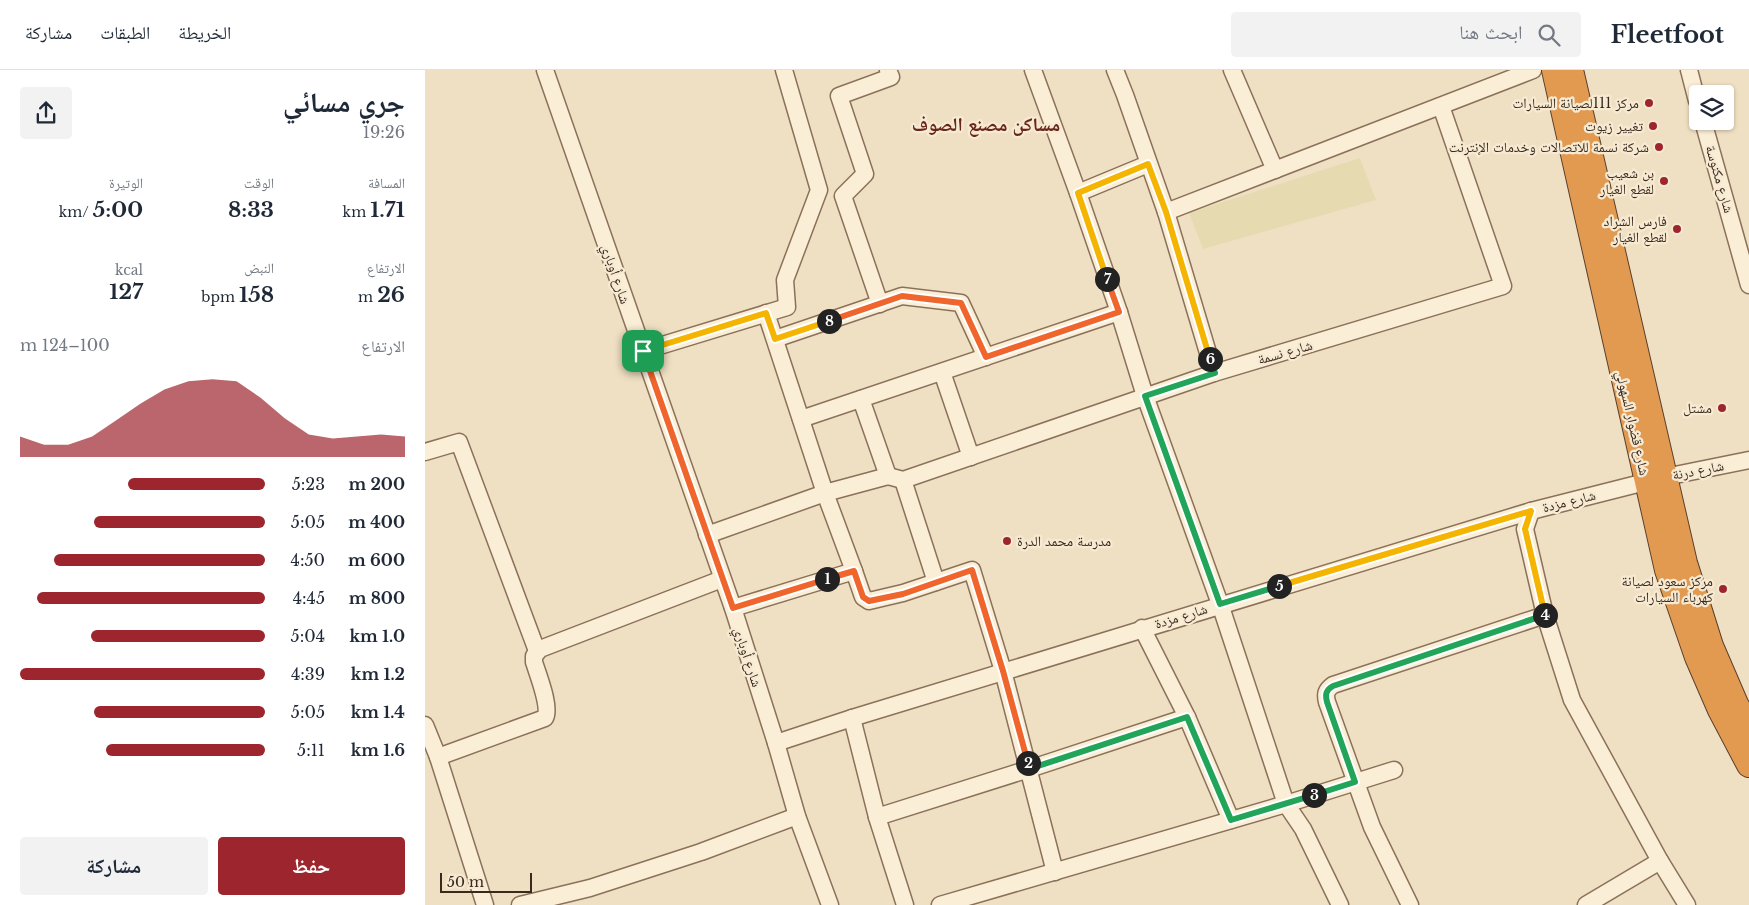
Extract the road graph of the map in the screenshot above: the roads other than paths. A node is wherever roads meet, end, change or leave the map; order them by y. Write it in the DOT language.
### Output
graph roads {
  1 [pos="545,70"];
  2 [pos="784,70"];
  3 [pos="888,70"];
  4 [pos="1033,70"];
  5 [pos="1115,70"];
  6 [pos="1232,70"];
  7 [pos="1533,70"];
  8 [pos="1554,70"];
  9 [pos="1571,70"];
  10 [pos="1689,70"];
  11 [pos="1693,85"];
  12 [pos="1441,106"];
  13 [pos="1706,130"];
  14 [pos="1148,164"];
  15 [pos="1275,170"];
  16 [pos="819,190"];
  17 [pos="1078,193"];
  18 [pos="843,196"];
  19 [pos="1166,212"];
  20 [pos="1743,236"];
  21 [pos="1749,285"];
  22 [pos="880,304"];
  23 [pos="1119,312"];
  24 [pos="766,313"];
  25 [pos="775,339"];
  26 [pos="643,351"];
  27 [pos="986,357"];
  28 [pos="942,372"];
  29 [pos="1215,373"];
  30 [pos="1145,396"];
  31 [pos="861,399"];
  32 [pos="801,420"];
  33 [pos="425,452"];
  34 [pos="971,457"];
  35 [pos="1749,460"];
  36 [pos="895,478"];
  37 [pos="1656,479"];
  38 [pos="825,493"];
  39 [pos="1531,511"];
  40 [pos="707,535"];
  41 [pos="854,571"];
  42 [pos="722,579"];
  43 [pos="936,582"];
  44 [pos="1220,604"];
  45 [pos="733,608"];
  46 [pos="1545,615"];
  47 [pos="1142,628"];
  48 [pos="537,651"];
  49 [pos="1003,671"];
  50 [pos="1187,717"];
  51 [pos="852,718"];
  52 [pos="1749,728"];
  53 [pos="427,735"];
  54 [pos="776,743"];
  55 [pos="438,757"];
  56 [pos="1749,765"];
  57 [pos="1029,769"];
  58 [pos="1394,770"];
  59 [pos="1355,782"];
  60 [pos="1286,804"];
  61 [pos="797,816"];
  62 [pos="877,817"];
  63 [pos="1231,820"];
  64 [pos="1660,861"];
  65 [pos="1055,872"];
  66 [pos="1337,904"];
  67 [pos="485,905"];
  68 [pos="520,905"];
  69 [pos="830,905"];
  70 [pos="905,905"];
  71 [pos="940,905"];
  72 [pos="1409,905"];
  73 [pos="1586,905"];
  74 [pos="1687,905"];
  1 -- 26 [label="street, شارع أوباري"];
  2 -- 16 [label="street"];
  3 -- 18 [label="street"];
  4 -- 17 [label="street"];
  5 -- 14 [label="street"];
  6 -- 15 [label="street"];
  7 -- 12 [label="street"];
  8 -- 37 [label="highway, شارع قضوار السهولي"];
  9 -- 37 [label="highway"];
  10 -- 11 [label="street"];
  12 -- 15 [label="street"];
  12 -- 29 [label="street, شارع نسمة"];
  13 -- 20 [label="street, شارع مكنوسة"];
  14 -- 17 [label="street"];
  14 -- 19 [label="street"];
  15 -- 19 [label="street"];
  16 -- 18 [label="street"];
  16 -- 24 [label="street"];
  17 -- 23 [label="street"];
  18 -- 22 [label="street"];
  19 -- 29 [label="street"];
  20 -- 21 [label="street, شارع مكنوسة"];
  22 -- 25 [label="street"];
  22 -- 27 [label="street"];
  23 -- 27 [label="street"];
  23 -- 30 [label="street"];
  24 -- 25 [label="street"];
  24 -- 26 [label="street"];
  25 -- 32 [label="street"];
  26 -- 40 [label="street, شارع أوباري"];
  27 -- 28 [label="street"];
  28 -- 31 [label="street"];
  28 -- 34 [label="street"];
  29 -- 30 [label="street, شارع نسمة"];
  30 -- 34 [label="street, شارع نسمة"];
  30 -- 44 [label="street"];
  31 -- 32 [label="street"];
  31 -- 36 [label="street"];
  32 -- 38 [label="street"];
  33 -- 48 [label="street"];
  34 -- 36 [label="street, شارع نسمة"];
  35 -- 37 [label="street, شارع درنة"];
  36 -- 38 [label="street, شارع نسمة"];
  36 -- 43 [label="street"];
  37 -- 39 [label="street, شارع مزدة"];
  37 -- 52 [label="highway"];
  37 -- 56 [label="highway, شارع قضوار السهولي"];
  38 -- 40 [label="street, شارع نسمة"];
  38 -- 41 [label="street"];
  39 -- 44 [label="street, شارع مزدة"];
  39 -- 46 [label="street"];
  40 -- 42 [label="street, شارع أوباري"];
  41 -- 43 [label="street"];
  41 -- 45 [label="street"];
  42 -- 45 [label="street, شارع أوباري"];
  42 -- 48 [label="street"];
  43 -- 49 [label="street"];
  44 -- 47 [label="street, شارع مزدة"];
  44 -- 60 [label="street"];
  45 -- 54 [label="street, شارع أوباري"];
  46 -- 59 [label="street"];
  46 -- 64 [label="street"];
  47 -- 49 [label="street, شارع مزدة"];
  47 -- 50 [label="street"];
  48 -- 55 [label="street"];
  49 -- 51 [label="street, شارع مزدة"];
  49 -- 57 [label="street"];
  50 -- 57 [label="street"];
  50 -- 63 [label="street"];
  51 -- 54 [label="street, شارع مزدة"];
  51 -- 62 [label="street"];
  53 -- 55 [label="street"];
  54 -- 61 [label="street, شارع أوباري"];
  55 -- 67 [label="street"];
  57 -- 62 [label="street"];
  57 -- 65 [label="street"];
  58 -- 59 [label="street"];
  59 -- 60 [label="street"];
  59 -- 72 [label="street"];
  60 -- 63 [label="street"];
  60 -- 66 [label="street"];
  61 -- 68 [label="street"];
  61 -- 69 [label="street, شارع أوباري"];
  62 -- 70 [label="street"];
  63 -- 65 [label="street"];
  64 -- 73 [label="street"];
  64 -- 74 [label="street"];
  65 -- 71 [label="street"];
}
